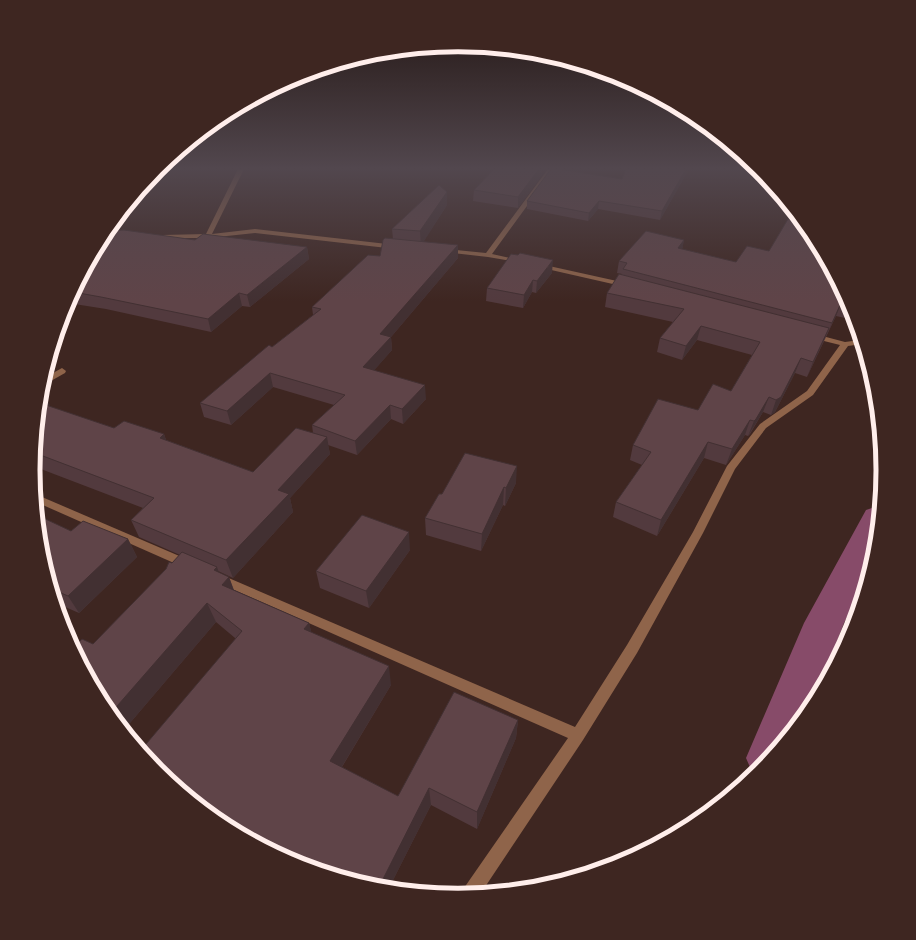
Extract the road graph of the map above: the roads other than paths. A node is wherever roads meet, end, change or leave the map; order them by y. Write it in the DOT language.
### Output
graph roads {
  1 [pos="219,213"];
  2 [pos="519,213"];
  3 [pos="208,236"];
  4 [pos="154,238"];
  5 [pos="409,248"];
  6 [pos="433,250"];
  7 [pos="488,255"];
  8 [pos="635,287"];
  9 [pos="800,332"];
  10 [pos="856,343"];
  11 [pos="845,344"];
  12 [pos="62,371"];
  13 [pos="50,378"];
  14 [pos="41,500"];
  15 [pos="197,568"];
  16 [pos="212,575"];
  17 [pos="578,735"];
  18 [pos="474,887"];
  1 -- 3 [label="street"];
  2 -- 7 [label="street"];
  3 -- 4 [label="street"];
  3 -- 5 [label="street"];
  6 -- 7 [label="street"];
  7 -- 8 [label="street"];
  9 -- 11 [label="street"];
  10 -- 11 [label="street"];
  11 -- 17 [label="street"];
  12 -- 13 [label="street"];
  14 -- 15 [label="street"];
  16 -- 17 [label="street"];
  17 -- 18 [label="street"];
}
